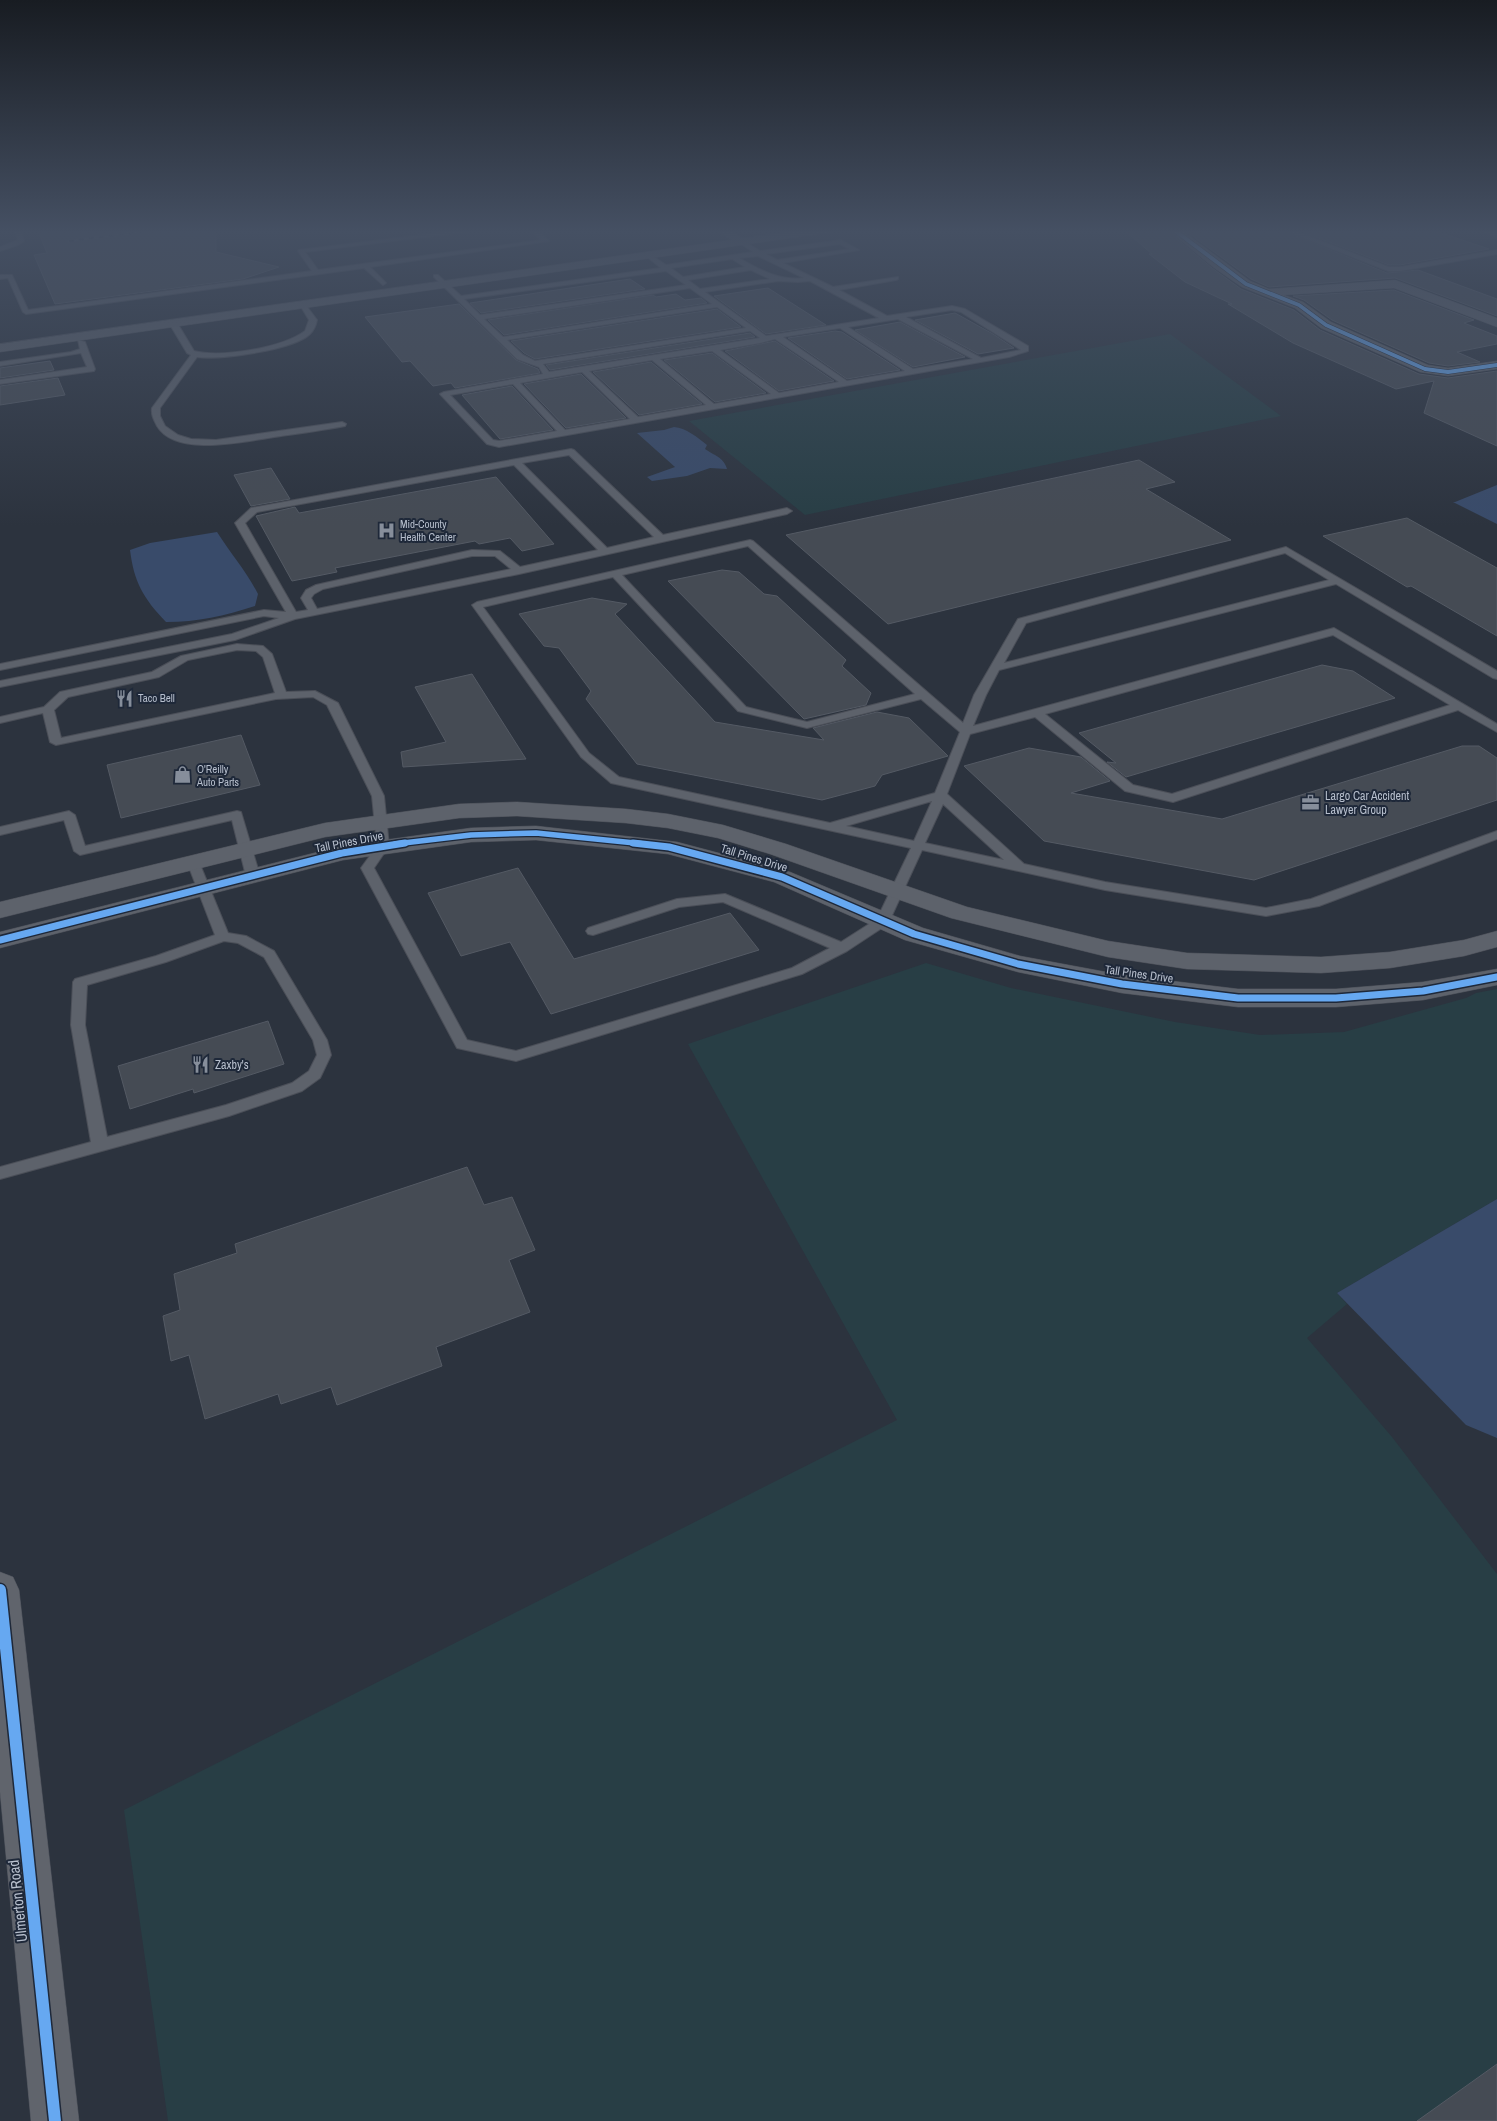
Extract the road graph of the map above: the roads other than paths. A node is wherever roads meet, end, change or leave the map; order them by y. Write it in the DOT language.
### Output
graph roads {
  1 [pos="64,328"];
  2 [pos="140,328"];
  3 [pos="176,328"];
  4 [pos="311,328"];
  5 [pos="491,328"];
  6 [pos="567,328"];
  7 [pos="823,328"];
  8 [pos="845,328"];
  9 [pos="920,328"];
  10 [pos="992,328"];
  11 [pos="1333,328"];
  12 [pos="750,329"];
  13 [pos="776,336"];
  14 [pos="0,337"];
  15 [pos="79,337"];
  16 [pos="501,338"];
  17 [pos="765,338"];
  18 [pos="0,348"];
  19 [pos="714,349"];
  20 [pos="84,350"];
  21 [pos="195,355"];
  22 [pos="654,358"];
  23 [pos="980,360"];
  24 [pos="534,363"];
  25 [pos="0,364"];
  26 [pos="1497,365"];
  27 [pos="583,369"];
  28 [pos="912,372"];
  29 [pos="547,375"];
  30 [pos="0,382"];
  31 [pos="515,382"];
  32 [pos="846,384"];
  33 [pos="778,396"];
  34 [pos="713,407"];
  35 [pos="637,421"];
  36 [pos="342,424"];
  37 [pos="564,434"];
  38 [pos="516,462"];
  39 [pos="787,511"];
  40 [pos="660,538"];
  41 [pos="605,551"];
  42 [pos="519,571"];
  43 [pos="616,574"];
  44 [pos="1337,581"];
  45 [pos="314,612"];
  46 [pos="293,616"];
  47 [pos="0,667"];
  48 [pos="996,668"];
  49 [pos="1497,676"];
  50 [pos="0,684"];
  51 [pos="281,695"];
  52 [pos="924,696"];
  53 [pos="1459,706"];
  54 [pos="48,709"];
  55 [pos="1037,713"];
  56 [pos="0,720"];
  57 [pos="1497,729"];
  58 [pos="966,732"];
  59 [pos="941,795"];
  60 [pos="380,821"];
  61 [pos="831,827"];
  62 [pos="0,831"];
  63 [pos="1497,835"];
  64 [pos="382,846"];
  65 [pos="919,846"];
  66 [pos="246,850"];
  67 [pos="193,862"];
  68 [pos="1020,868"];
  69 [pos="253,876"];
  70 [pos="205,888"];
  71 [pos="898,892"];
  72 [pos="0,910"];
  73 [pos="883,921"];
  74 [pos="592,931"];
  75 [pos="223,937"];
  76 [pos="1497,939"];
  77 [pos="0,940"];
  78 [pos="842,948"];
  79 [pos="1497,977"];
  80 [pos="100,1145"];
  81 [pos="0,1172"];
  82 [pos="0,1590"];
  83 [pos="55,2121"];
  1 -- 14 [label="main road"];
  2 -- 15 [label="main road"];
  3 -- 21 [label="lane"];
  4 -- 21 [label="lane"];
  5 -- 16 [label="lane"];
  6 -- 16 [label="lane"];
  7 -- 13 [label="lane"];
  8 -- 28 [label="lane"];
  9 -- 23 [label="lane"];
  10 -- 23 [label="lane"];
  11 -- 26 [label="street"];
  12 -- 17 [label="lane"];
  12 -- 24 [label="lane"];
  13 -- 17 [label="lane"];
  13 -- 32 [label="lane"];
  15 -- 18 [label="main road"];
  15 -- 20 [label="lane"];
  16 -- 24 [label="lane"];
  17 -- 19 [label="lane"];
  19 -- 22 [label="lane"];
  19 -- 33 [label="lane"];
  20 -- 25 [label="lane"];
  20 -- 30 [label="lane"];
  21 -- 36 [label="lane"];
  22 -- 27 [label="lane"];
  22 -- 34 [label="lane"];
  23 -- 28 [label="lane"];
  24 -- 29 [label="lane"];
  27 -- 29 [label="lane"];
  27 -- 35 [label="lane"];
  28 -- 32 [label="lane"];
  29 -- 31 [label="lane"];
  31 -- 37 [label="lane"];
  31 -- 37 [label="lane"];
  32 -- 33 [label="lane"];
  33 -- 34 [label="lane"];
  34 -- 35 [label="lane"];
  35 -- 37 [label="lane"];
  38 -- 40 [label="lane"];
  38 -- 41 [label="lane"];
  38 -- 46 [label="lane"];
  39 -- 40 [label="lane"];
  40 -- 41 [label="lane"];
  41 -- 42 [label="lane"];
  42 -- 45 [label="lane"];
  42 -- 45 [label="lane"];
  43 -- 52 [label="lane"];
  43 -- 52 [label="lane"];
  43 -- 61 [label="lane"];
  44 -- 48 [label="lane"];
  44 -- 48 [label="lane"];
  44 -- 49 [label="lane"];
  45 -- 46 [label="lane"];
  46 -- 47 [label="lane"];
  46 -- 50 [label="lane"];
  48 -- 58 [label="lane"];
  51 -- 54 [label="lane"];
  51 -- 54 [label="lane"];
  51 -- 60 [label="lane"];
  52 -- 58 [label="lane"];
  53 -- 55 [label="lane"];
  53 -- 55 [label="lane"];
  53 -- 57 [label="lane"];
  54 -- 56 [label="lane"];
  55 -- 58 [label="lane"];
  58 -- 59 [label="lane"];
  59 -- 61 [label="lane"];
  59 -- 65 [label="lane"];
  59 -- 68 [label="lane"];
  60 -- 64 [label="lane"];
  60 -- 66 [label="street, Tall Pines Drive"];
  60 -- 71 [label="street, Tall Pines Drive"];
  61 -- 65 [label="lane"];
  62 -- 66 [label="lane"];
  63 -- 68 [label="lane"];
  64 -- 69 [label="street, Tall Pines Drive"];
  64 -- 73 [label="street, Tall Pines Drive"];
  64 -- 78 [label="lane"];
  65 -- 68 [label="lane"];
  65 -- 71 [label="lane"];
  66 -- 67 [label="street, Tall Pines Drive"];
  66 -- 69 [label="lane"];
  67 -- 70 [label="lane"];
  67 -- 72 [label="street, Tall Pines Drive"];
  69 -- 70 [label="street, Tall Pines Drive"];
  70 -- 75 [label="lane"];
  70 -- 77 [label="street, Tall Pines Drive"];
  71 -- 73 [label="lane"];
  71 -- 76 [label="street, Tall Pines Drive"];
  73 -- 78 [label="lane"];
  73 -- 79 [label="street, Tall Pines Drive"];
  74 -- 78 [label="lane"];
  75 -- 80 [label="lane"];
  75 -- 80 [label="lane"];
  80 -- 81 [label="lane"];
  82 -- 83 [label="main road, Ulmerton Road"];
}
